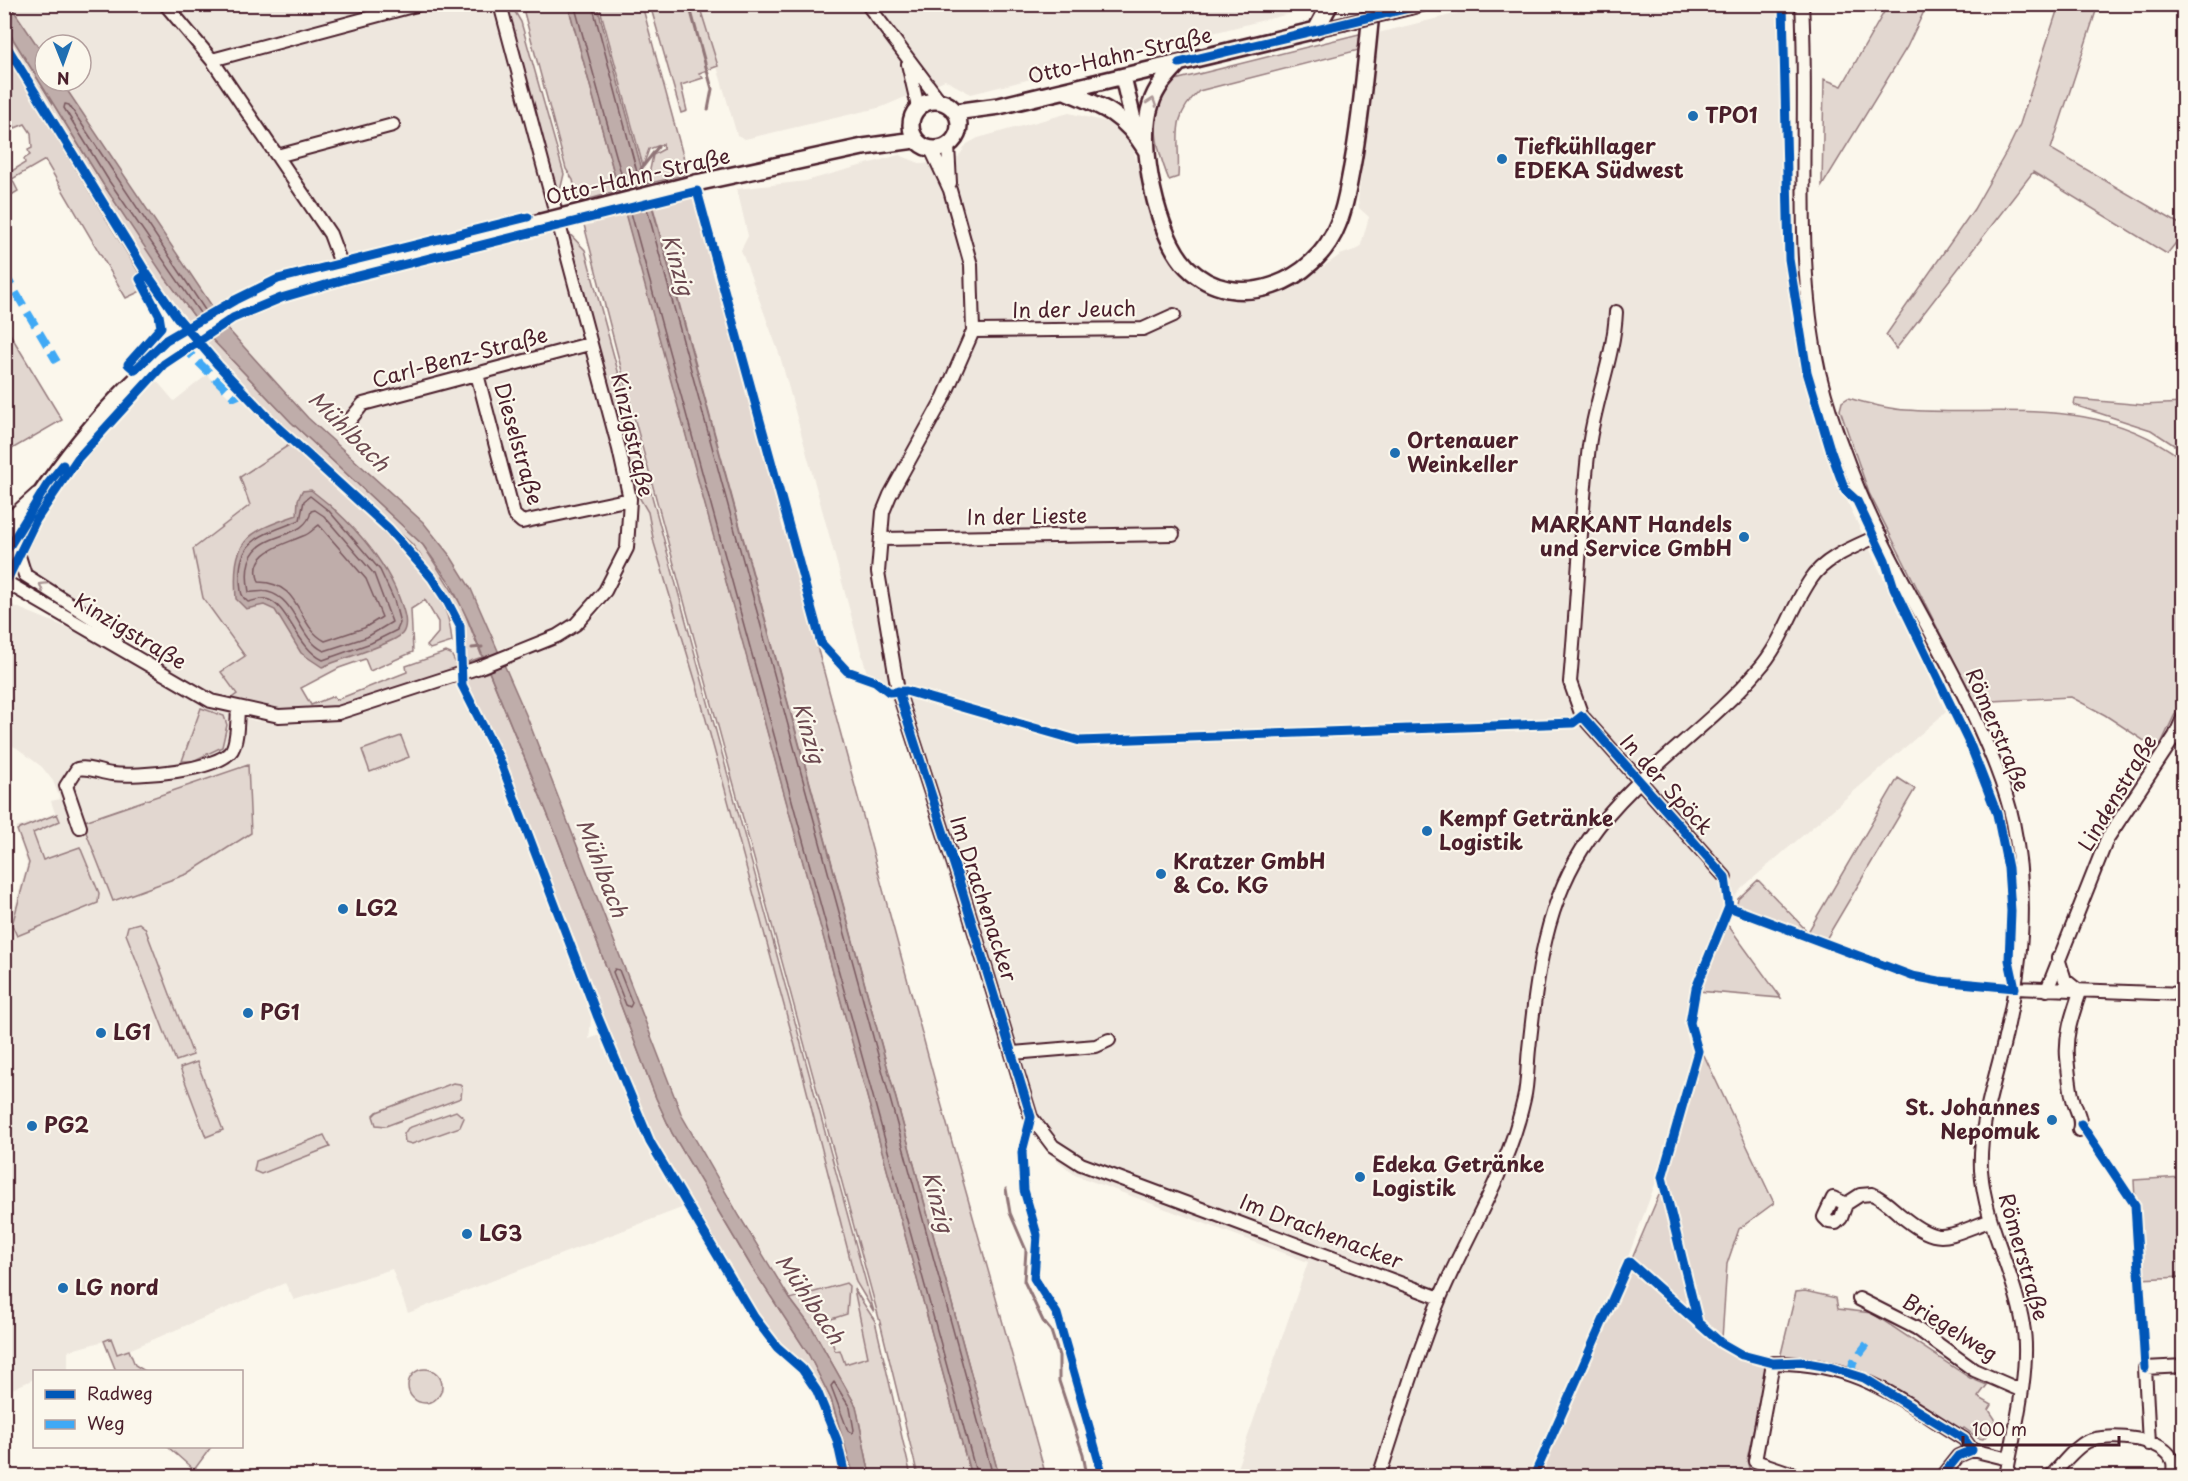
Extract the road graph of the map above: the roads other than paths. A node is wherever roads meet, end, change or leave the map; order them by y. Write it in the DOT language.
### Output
graph roads {
  1 [pos="165,4"];
  2 [pos="420,4"];
  3 [pos="500,4"];
  4 [pos="867,4"];
  5 [pos="1330,4"];
  6 [pos="1371,4"];
  7 [pos="1425,4"];
  8 [pos="1801,8"];
  9 [pos="1316,30"];
  10 [pos="212,60"];
  11 [pos="907,60"];
  12 [pos="1179,63"];
  13 [pos="1123,76"];
  14 [pos="1065,91"];
  15 [pos="940,101"];
  16 [pos="999,106"];
  17 [pos="918,107"];
  18 [pos="955,112"];
  19 [pos="910,123"];
  20 [pos="393,124"];
  21 [pos="959,128"];
  22 [pos="1137,135"];
  23 [pos="915,140"];
  24 [pos="948,146"];
  25 [pos="863,147"];
  26 [pos="931,149"];
  27 [pos="1146,150"];
  28 [pos="277,156"];
  29 [pos="950,190"];
  30 [pos="343,269"];
  31 [pos="1616,312"];
  32 [pos="1174,315"];
  33 [pos="973,331"];
  34 [pos="589,344"];
  35 [pos="477,374"];
  36 [pos="349,421"];
  37 [pos="630,499"];
  38 [pos="1173,534"];
  39 [pos="9,535"];
  40 [pos="1880,535"];
  41 [pos="881,539"];
  42 [pos="4,555"];
  43 [pos="4,581"];
  44 [pos="118,647"];
  45 [pos="238,709"];
  46 [pos="2184,716"];
  47 [pos="1639,782"];
  48 [pos="80,827"];
  49 [pos="1725,877"];
  50 [pos="2058,958"];
  51 [pos="2015,988"];
  52 [pos="2046,990"];
  53 [pos="2080,992"];
  54 [pos="2184,994"];
  55 [pos="1109,1040"];
  56 [pos="1012,1053"];
  57 [pos="2079,1130"];
  58 [pos="1846,1204"];
  59 [pos="1989,1221"];
  60 [pos="1440,1298"];
  61 [pos="1859,1299"];
  62 [pos="2184,1366"];
  63 [pos="2020,1390"];
  64 [pos="2149,1444"];
  65 [pos="1971,1450"];
  66 [pos="2009,1459"];
  67 [pos="1379,1476"];
  68 [pos="1798,1476"];
  69 [pos="1942,1476"];
  70 [pos="2011,1476"];
  71 [pos="2051,1476"];
  72 [pos="2173,1476"];
  1 -- 10 [label="street"];
  2 -- 10 [label="street"];
  3 -- 34 [label="street, Kinzigstraße"];
  4 -- 11 [label="street"];
  5 -- 9 [label="main road"];
  6 -- 27 [label="main road"];
  7 -- 9 [label="street, Otto-Hahn-Straße, bridge"];
  8 -- 40 [label="street, Römerstraße"];
  9 -- 12 [label="main road, Otto-Hahn-Straße"];
  10 -- 28 [label="street"];
  11 -- 15 [label="street"];
  11 -- 17 [label="street"];
  12 -- 13 [label="main road, Otto-Hahn-Straße"];
  27 -- 12 [label="main road, one-way"];
  13 -- 14 [label="main road, Otto-Hahn-Straße"];
  13 -- 22 [label="main road"];
  14 -- 16 [label="main road, Otto-Hahn-Straße"];
  14 -- 22 [label="main road"];
  15 -- 17 [label="main road"];
  15 -- 18 [label="main road"];
  16 -- 18 [label="main road, Otto-Hahn-Straße"];
  16 -- 21 [label="main road, Otto-Hahn-Straße"];
  17 -- 19 [label="main road"];
  18 -- 21 [label="main road"];
  19 -- 23 [label="main road"];
  19 -- 25 [label="main road, Otto-Hahn-Straße"];
  20 -- 28 [label="street"];
  21 -- 24 [label="main road, Otto-Hahn-Straße"];
  22 -- 27 [label="main road"];
  23 -- 25 [label="main road, Otto-Hahn-Straße"];
  23 -- 26 [label="main road"];
  24 -- 26 [label="main road"];
  24 -- 29 [label="street, Im Drachenacker"];
  25 -- 30 [label="main road, Otto-Hahn-Straße, bridge"];
  26 -- 29 [label="street, Im Drachenacker"];
  28 -- 30 [label="street"];
  29 -- 33 [label="street, Im Drachenacker"];
  30 -- 39 [label="main road, Otto-Hahn-Straße"];
  31 -- 47 [label="street, In der Spöck"];
  32 -- 33 [label="street, In der Jeuch"];
  33 -- 41 [label="street, Im Drachenacker"];
  34 -- 35 [label="street, Carl-Benz-Straße"];
  34 -- 37 [label="street, Kinzigstraße"];
  35 -- 36 [label="street, Carl-Benz-Straße"];
  35 -- 37 [label="street, Dieselstraße"];
  37 -- 45 [label="street, Kinzigstraße"];
  38 -- 41 [label="street, In der Lieste"];
  39 -- 42 [label="main road, Otto-Hahn-Straße"];
  44 -- 39 [label="street, one-way"];
  40 -- 47 [label="street"];
  40 -- 51 [label="street, Römerstraße"];
  41 -- 56 [label="street, Im Drachenacker"];
  43 -- 44 [label="street, Kinzigstraße"];
  44 -- 45 [label="street, Kinzigstraße"];
  45 -- 48 [label="street"];
  46 -- 50 [label="street, Lindenstraße"];
  47 -- 49 [label="street, In der Spöck"];
  47 -- 60 [label="street"];
  50 -- 52 [label="street, Lindenstraße"];
  50 -- 53 [label="street"];
  51 -- 52 [label="street"];
  51 -- 59 [label="street, Römerstraße"];
  52 -- 53 [label="street"];
  53 -- 54 [label="street"];
  53 -- 57 [label="street"];
  55 -- 56 [label="street"];
  56 -- 60 [label="street, Im Drachenacker"];
  58 -- 59 [label="street"];
  59 -- 63 [label="street, Römerstraße"];
  60 -- 67 [label="street"];
  61 -- 63 [label="street, Briegelweg"];
  62 -- 64 [label="street"];
  63 -- 66 [label="street, Römerstraße"];
  64 -- 71 [label="street"];
  64 -- 72 [label="street"];
  65 -- 66 [label="street"];
  65 -- 68 [label="street"];
  65 -- 69 [label="street"];
  66 -- 70 [label="street, Römerstraße"];
}
